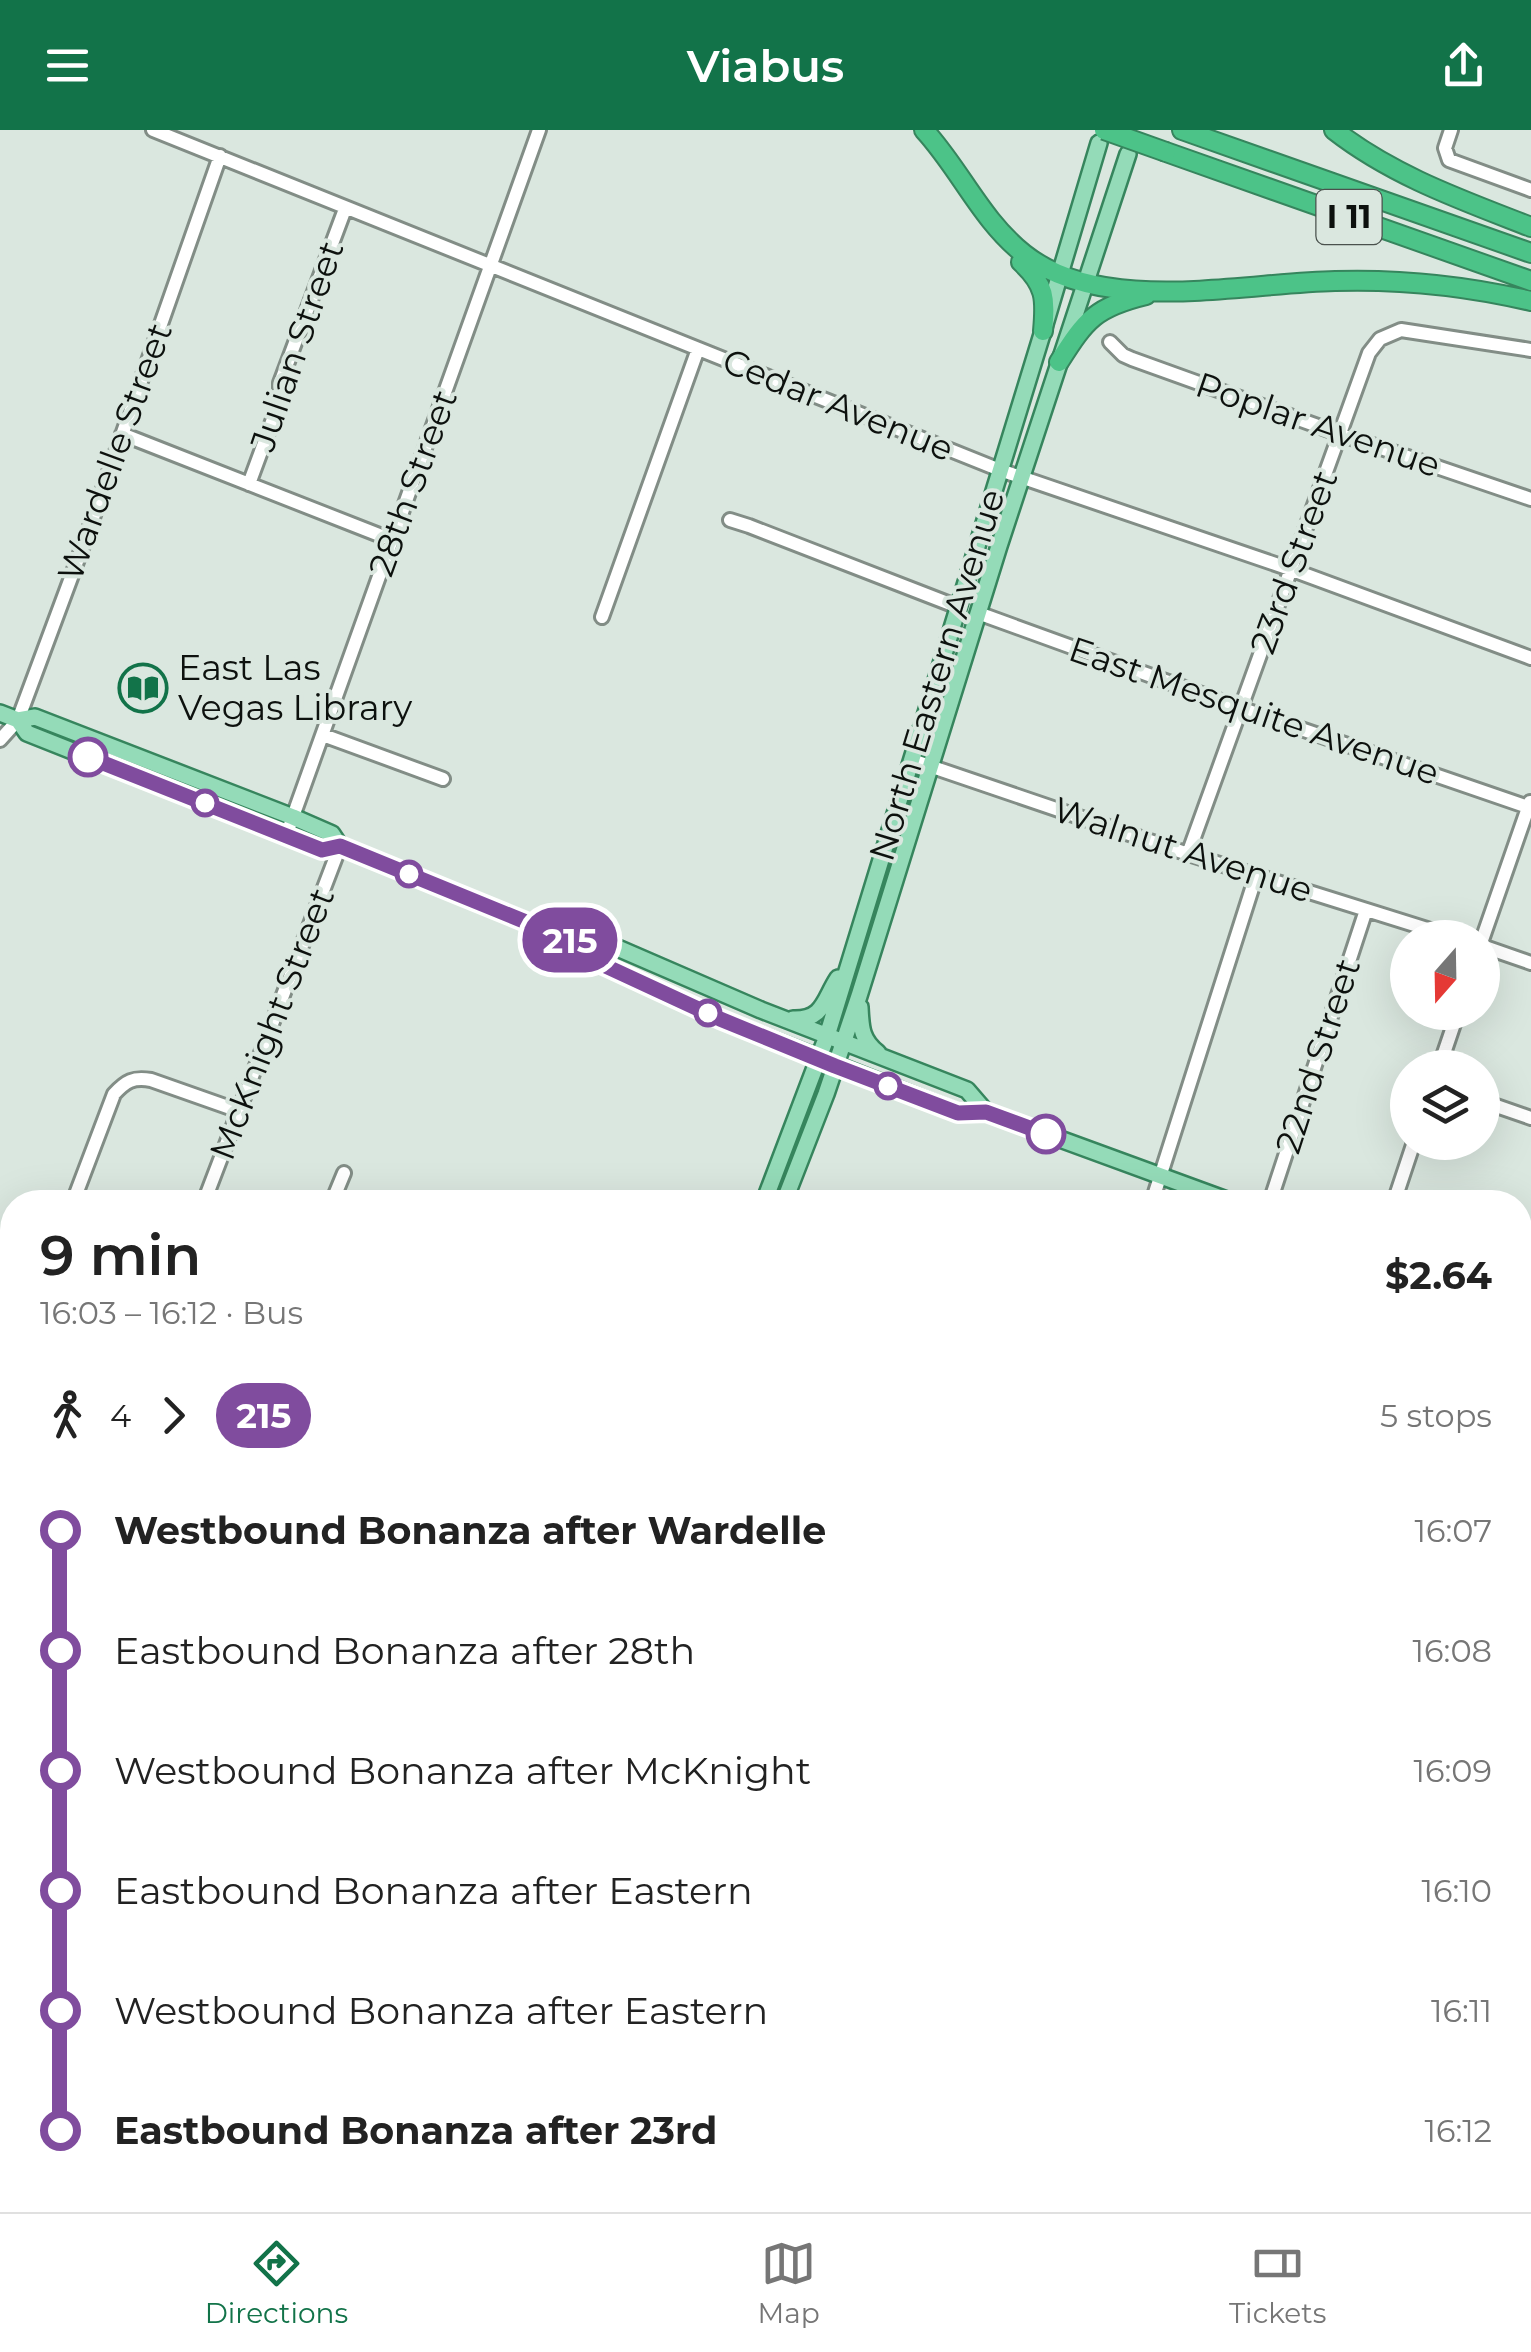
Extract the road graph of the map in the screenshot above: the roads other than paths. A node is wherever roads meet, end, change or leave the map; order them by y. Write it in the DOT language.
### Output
graph roads {
  1 [pos="152,130"];
  2 [pos="539,130"];
  3 [pos="924,130"];
  4 [pos="1182,130"];
  5 [pos="1334,130"];
  6 [pos="1451,130"];
  7 [pos="1102,136"];
  8 [pos="1128,154"];
  9 [pos="220,156"];
  10 [pos="1531,190"];
  11 [pos="345,209"];
  12 [pos="992,223"];
  13 [pos="1531,227"];
  14 [pos="1531,253"];
  15 [pos="490,267"];
  16 [pos="1060,275"];
  17 [pos="1531,282"];
  18 [pos="1086,284"];
  19 [pos="1166,291"];
  20 [pos="1531,301"];
  21 [pos="1043,332"];
  22 [pos="1110,342"];
  23 [pos="698,349"];
  24 [pos="1531,350"];
  25 [pos="1058,362"];
  26 [pos="122,434"];
  27 [pos="1340,434"];
  28 [pos="1000,470"];
  29 [pos="1021,478"];
  30 [pos="249,484"];
  31 [pos="1531,500"];
  32 [pos="730,520"];
  33 [pos="392,540"];
  34 [pos="1290,569"];
  35 [pos="958,607"];
  36 [pos="978,613"];
  37 [pos="602,617"];
  38 [pos="1531,658"];
  39 [pos="1240,708"];
  40 [pos="0,713"];
  41 [pos="18,720"];
  42 [pos="322,735"];
  43 [pos="0,740"];
  44 [pos="912,760"];
  45 [pos="931,766"];
  46 [pos="443,779"];
  47 [pos="1530,805"];
  48 [pos="896,812"];
  49 [pos="293,818"];
  50 [pos="286,836"];
  51 [pos="340,846"];
  52 [pos="1188,854"];
  53 [pos="898,872"];
  54 [pos="1256,876"];
  55 [pos="1366,910"];
  56 [pos="1398,920"];
  57 [pos="1490,920"];
  58 [pos="570,940"];
  59 [pos="1500,950"];
  60 [pos="851,957"];
  61 [pos="599,963"];
  62 [pos="1531,963"];
  63 [pos="660,966"];
  64 [pos="859,996"];
  65 [pos="780,1017"];
  66 [pos="827,1036"];
  67 [pos="843,1042"];
  68 [pos="894,1062"];
  69 [pos="827,1063"];
  70 [pos="1500,1107"];
  71 [pos="239,1110"];
  72 [pos="986,1112"];
  73 [pos="1531,1118"];
  74 [pos="1408,1160"];
  75 [pos="344,1173"];
  76 [pos="1160,1176"];
  77 [pos="78,1190"];
  78 [pos="209,1190"];
  79 [pos="337,1190"];
  80 [pos="769,1190"];
  81 [pos="788,1190"];
  82 [pos="1156,1190"];
  83 [pos="1199,1190"];
  84 [pos="1274,1190"];
  85 [pos="1398,1190"];
  1 -- 9 [label="street, Cedar Avenue"];
  2 -- 15 [label="street, 28th Street"];
  3 -- 12 [label="highway"];
  4 -- 14 [label="highway, I 11"];
  5 -- 13 [label="highway"];
  6 -- 10 [label="street"];
  7 -- 16 [label="main road, North Eastern Avenue"];
  7 -- 17 [label="highway, I 11, bridge"];
  8 -- 18 [label="main road, North Eastern Avenue"];
  9 -- 11 [label="street, Cedar Avenue"];
  9 -- 26 [label="street, Wardelle Street"];
  11 -- 15 [label="street, Cedar Avenue"];
  11 -- 30 [label="street, Julian Street"];
  12 -- 16 [label="highway"];
  12 -- 21 [label="highway"];
  15 -- 23 [label="street, Cedar Avenue"];
  15 -- 33 [label="street, 28th Street"];
  16 -- 18 [label="highway"];
  16 -- 21 [label="main road, North Eastern Avenue"];
  18 -- 19 [label="highway"];
  18 -- 25 [label="main road, North Eastern Avenue"];
  19 -- 20 [label="highway"];
  19 -- 25 [label="highway"];
  21 -- 28 [label="main road, North Eastern Avenue"];
  22 -- 27 [label="street, Poplar Avenue"];
  23 -- 28 [label="street, Cedar Avenue"];
  23 -- 37 [label="street"];
  24 -- 27 [label="street, 23rd Street"];
  25 -- 29 [label="main road, North Eastern Avenue"];
  26 -- 30 [label="street"];
  26 -- 41 [label="street, Wardelle Street"];
  27 -- 31 [label="street, Poplar Avenue"];
  27 -- 34 [label="street, 23rd Street"];
  28 -- 29 [label="street, Cedar Avenue"];
  28 -- 35 [label="main road, North Eastern Avenue"];
  29 -- 34 [label="street, Cedar Avenue"];
  29 -- 36 [label="main road, North Eastern Avenue"];
  30 -- 33 [label="street"];
  32 -- 35 [label="street"];
  33 -- 42 [label="street, 28th Street"];
  34 -- 38 [label="street, Cedar Avenue"];
  34 -- 39 [label="street, 23rd Street"];
  35 -- 44 [label="main road, North Eastern Avenue"];
  36 -- 39 [label="street, East Mesquite Avenue"];
  36 -- 45 [label="main road, North Eastern Avenue"];
  39 -- 47 [label="street, East Mesquite Avenue"];
  39 -- 52 [label="street, 23rd Street"];
  40 -- 41 [label="main road"];
  41 -- 43 [label="street, Wardelle Street"];
  41 -- 49 [label="main road"];
  41 -- 50 [label="main road"];
  42 -- 46 [label="street"];
  42 -- 49 [label="street, 28th Street"];
  44 -- 45 [label="street, Walnut Avenue"];
  44 -- 48 [label="main road, North Eastern Avenue"];
  45 -- 52 [label="street, Walnut Avenue"];
  45 -- 53 [label="main road, North Eastern Avenue"];
  47 -- 57 [label="street"];
  48 -- 53 [label="main road"];
  48 -- 60 [label="main road, North Eastern Avenue"];
  49 -- 50 [label="street, 28th Street"];
  49 -- 51 [label="main road"];
  50 -- 51 [label="main road"];
  51 -- 58 [label="main road"];
  51 -- 71 [label="street, McKnight Street"];
  52 -- 54 [label="street, Walnut Avenue"];
  53 -- 64 [label="main road, North Eastern Avenue"];
  54 -- 55 [label="street, Walnut Avenue"];
  54 -- 76 [label="street"];
  55 -- 56 [label="street, Walnut Avenue"];
  55 -- 84 [label="street, 22nd Street"];
  58 -- 61 [label="main road"];
  58 -- 63 [label="main road"];
  59 -- 62 [label="street"];
  60 -- 65 [label="main road"];
  60 -- 66 [label="main road, North Eastern Avenue"];
  61 -- 63 [label="main road"];
  61 -- 69 [label="main road"];
  63 -- 65 [label="main road"];
  64 -- 67 [label="main road, North Eastern Avenue"];
  64 -- 68 [label="main road"];
  65 -- 66 [label="main road"];
  66 -- 67 [label="main road"];
  66 -- 69 [label="main road, North Eastern Avenue"];
  67 -- 68 [label="main road"];
  67 -- 69 [label="main road, North Eastern Avenue"];
  68 -- 72 [label="main road"];
  69 -- 72 [label="main road"];
  69 -- 80 [label="main road, North Eastern Avenue"];
  69 -- 81 [label="main road, North Eastern Avenue"];
  70 -- 73 [label="street"];
  71 -- 77 [label="street"];
  71 -- 78 [label="street, McKnight Street"];
  72 -- 76 [label="main road"];
  74 -- 85 [label="street"];
  75 -- 79 [label="street"];
  76 -- 82 [label="street"];
  76 -- 83 [label="main road"];
}
